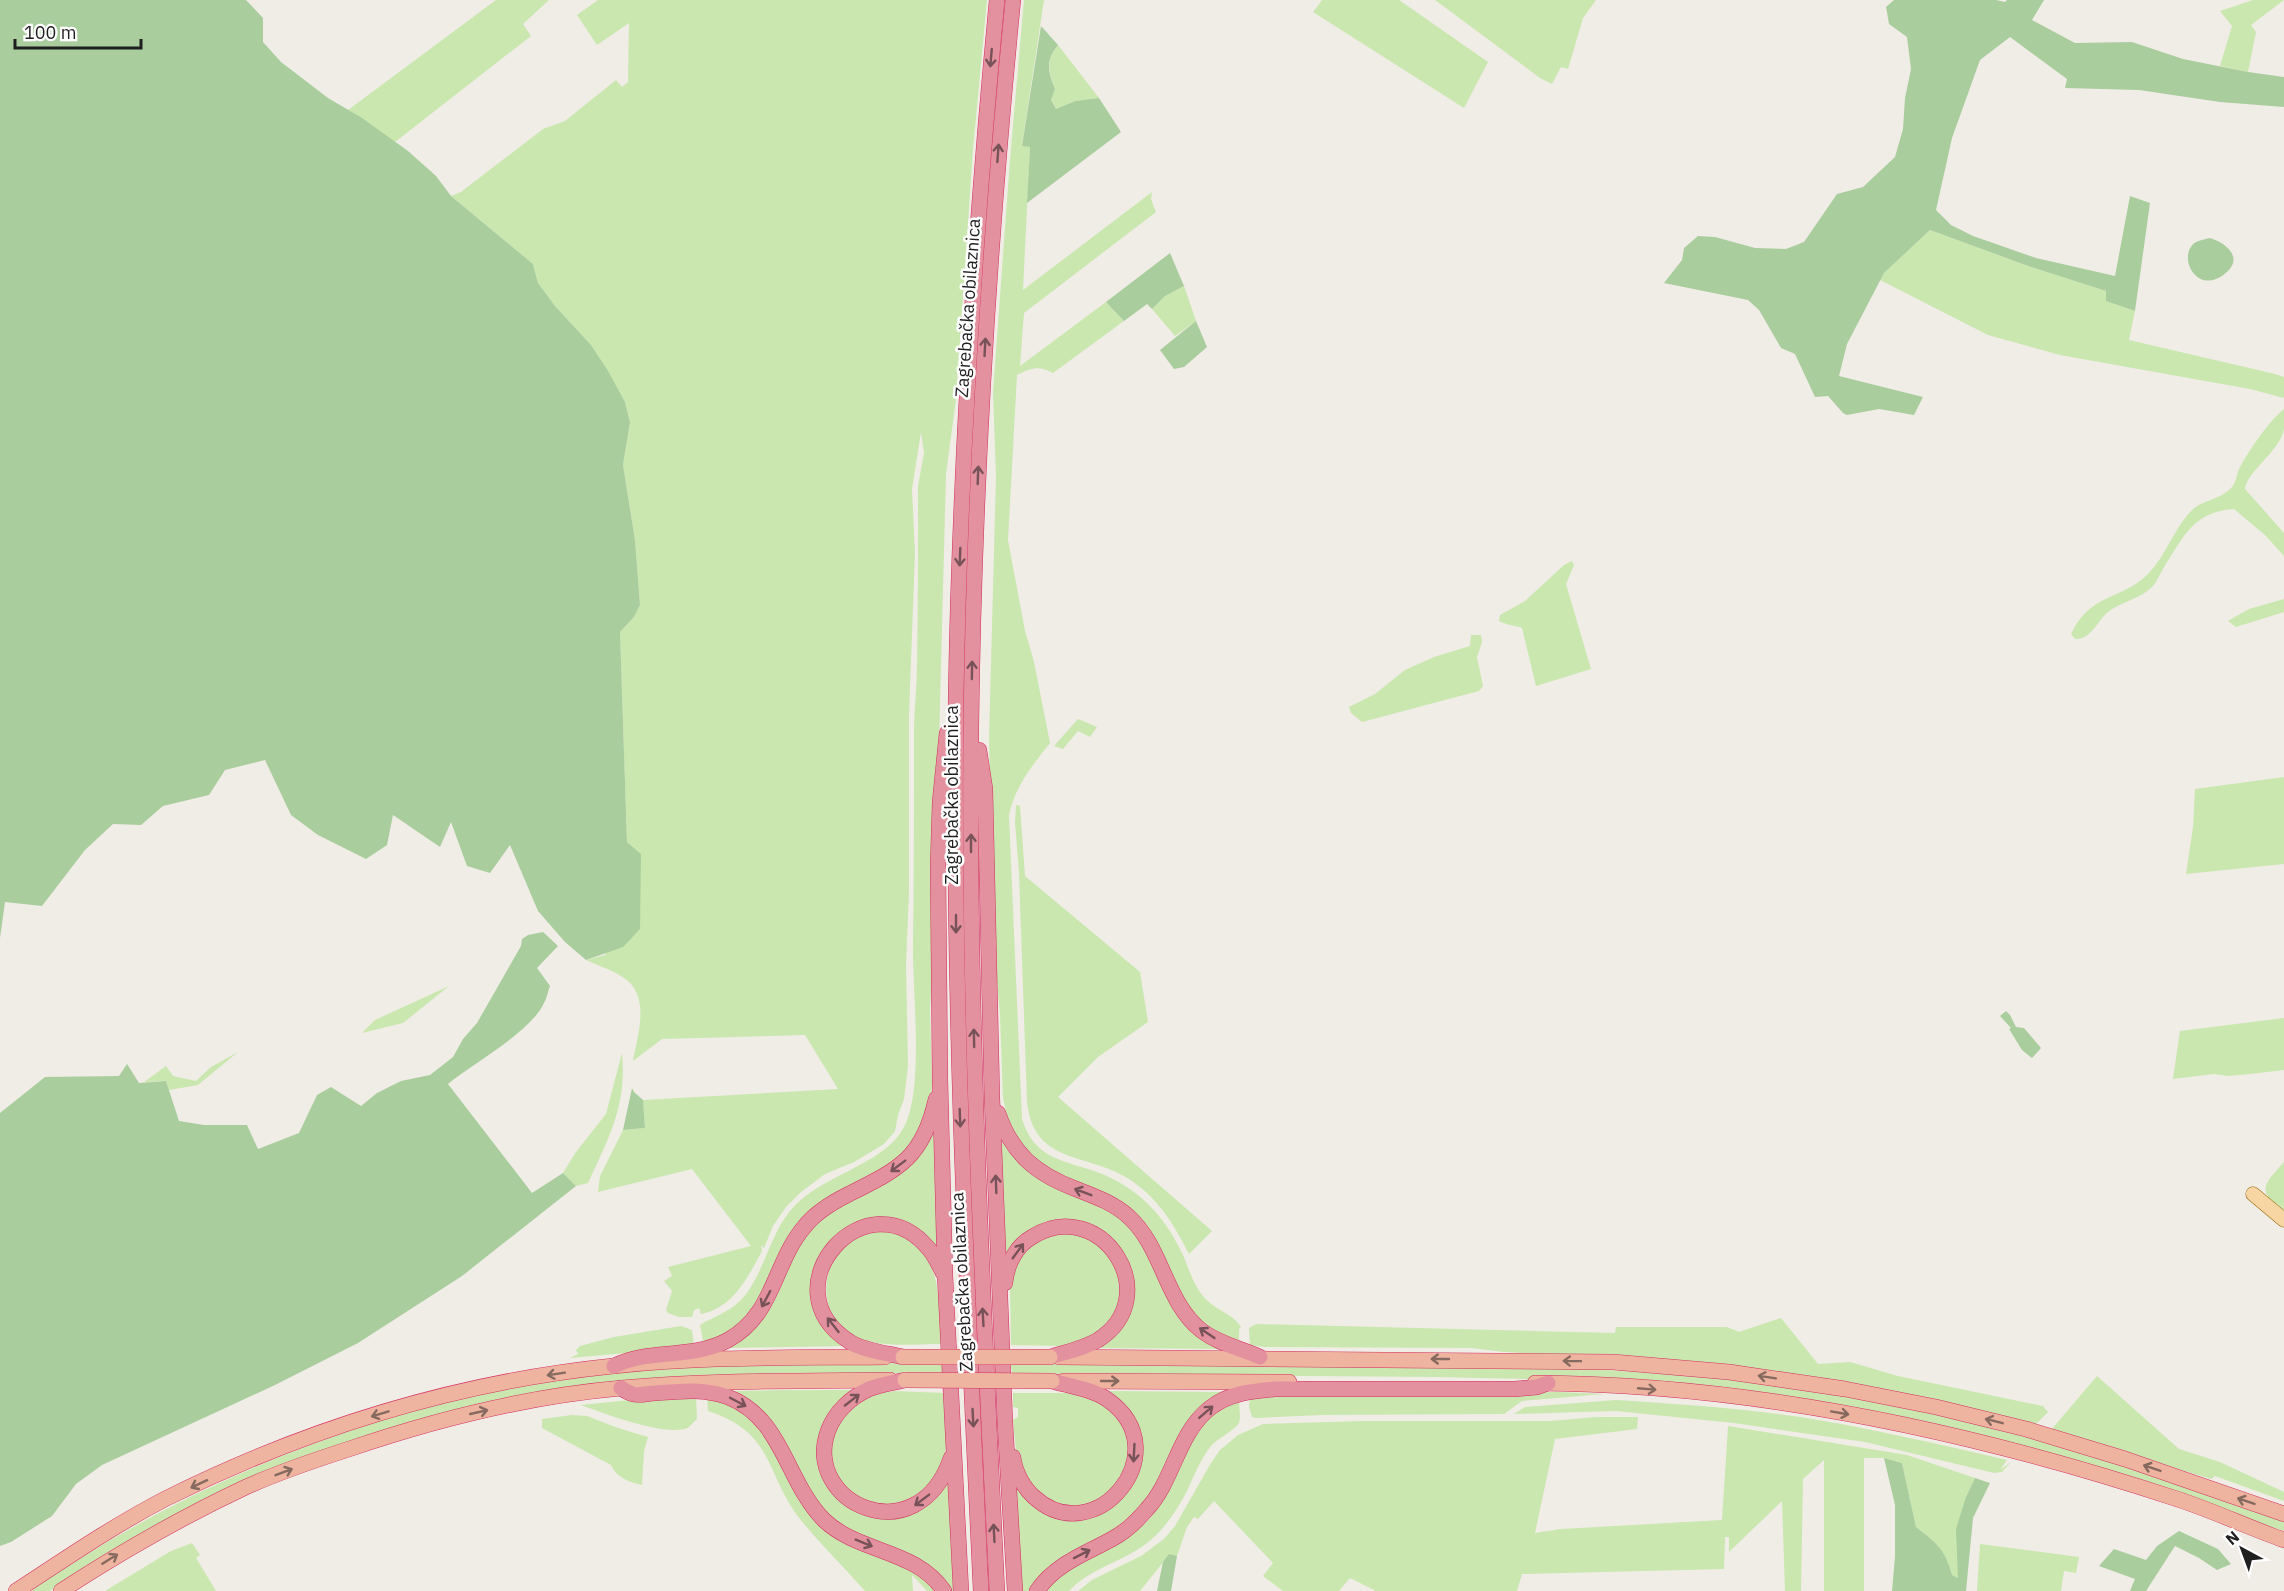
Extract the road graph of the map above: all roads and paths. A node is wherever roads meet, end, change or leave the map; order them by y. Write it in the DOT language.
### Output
graph roads {
  1 [pos="997,0"];
  2 [pos="1012,0"];
  3 [pos="956,697"];
  4 [pos="971,728"];
  5 [pos="940,1078"];
  6 [pos="992,1098"];
  7 [pos="2253,1194"];
  8 [pos="2284,1220"];
  9 [pos="945,1275"];
  10 [pos="1001,1327"];
  11 [pos="903,1357"];
  12 [pos="1050,1357"];
  13 [pos="1260,1357"];
  14 [pos="614,1366"];
  15 [pos="905,1380"];
  16 [pos="1052,1381"];
  17 [pos="1548,1383"];
  18 [pos="621,1388"];
  19 [pos="1005,1423"];
  20 [pos="953,1452"];
  21 [pos="2284,1514"];
  22 [pos="2284,1540"];
  23 [pos="16,1591"];
  24 [pos="61,1591"];
  25 [pos="944,1591"];
  26 [pos="961,1591"];
  27 [pos="981,1591"];
  28 [pos="997,1591"];
  29 [pos="1015,1591"];
  30 [pos="1037,1591"];
  1 -- 3 [label="highway, Zagrebačka obilaznica, one-way"];
  4 -- 2 [label="highway, Zagrebačka obilaznica, one-way"];
  3 -- 5 [label="highway"];
  3 -- 27 [label="highway, Zagrebačka obilaznica, one-way"];
  4 -- 6 [label="highway"];
  28 -- 4 [label="highway, Zagrebačka obilaznica, one-way"];
  5 -- 9 [label="highway"];
  5 -- 14 [label="highway, one-way"];
  10 -- 6 [label="highway, one-way"];
  13 -- 6 [label="highway, one-way"];
  7 -- 8 [label="main road"];
  11 -- 9 [label="highway, one-way"];
  9 -- 20 [label="highway"];
  10 -- 12 [label="highway, one-way"];
  10 -- 19 [label="highway"];
  11 -- 12 [label="highway, bridge"];
  11 -- 14 [label="highway"];
  12 -- 13 [label="highway"];
  21 -- 13 [label="highway, one-way"];
  14 -- 23 [label="highway, one-way"];
  15 -- 16 [label="highway, bridge"];
  15 -- 18 [label="highway"];
  20 -- 15 [label="highway, one-way"];
  16 -- 17 [label="highway, one-way"];
  16 -- 19 [label="highway, one-way"];
  17 -- 22 [label="highway, one-way"];
  30 -- 17 [label="highway, one-way"];
  24 -- 18 [label="highway, one-way"];
  18 -- 25 [label="highway, one-way"];
  19 -- 29 [label="highway"];
  20 -- 26 [label="highway"];
}
